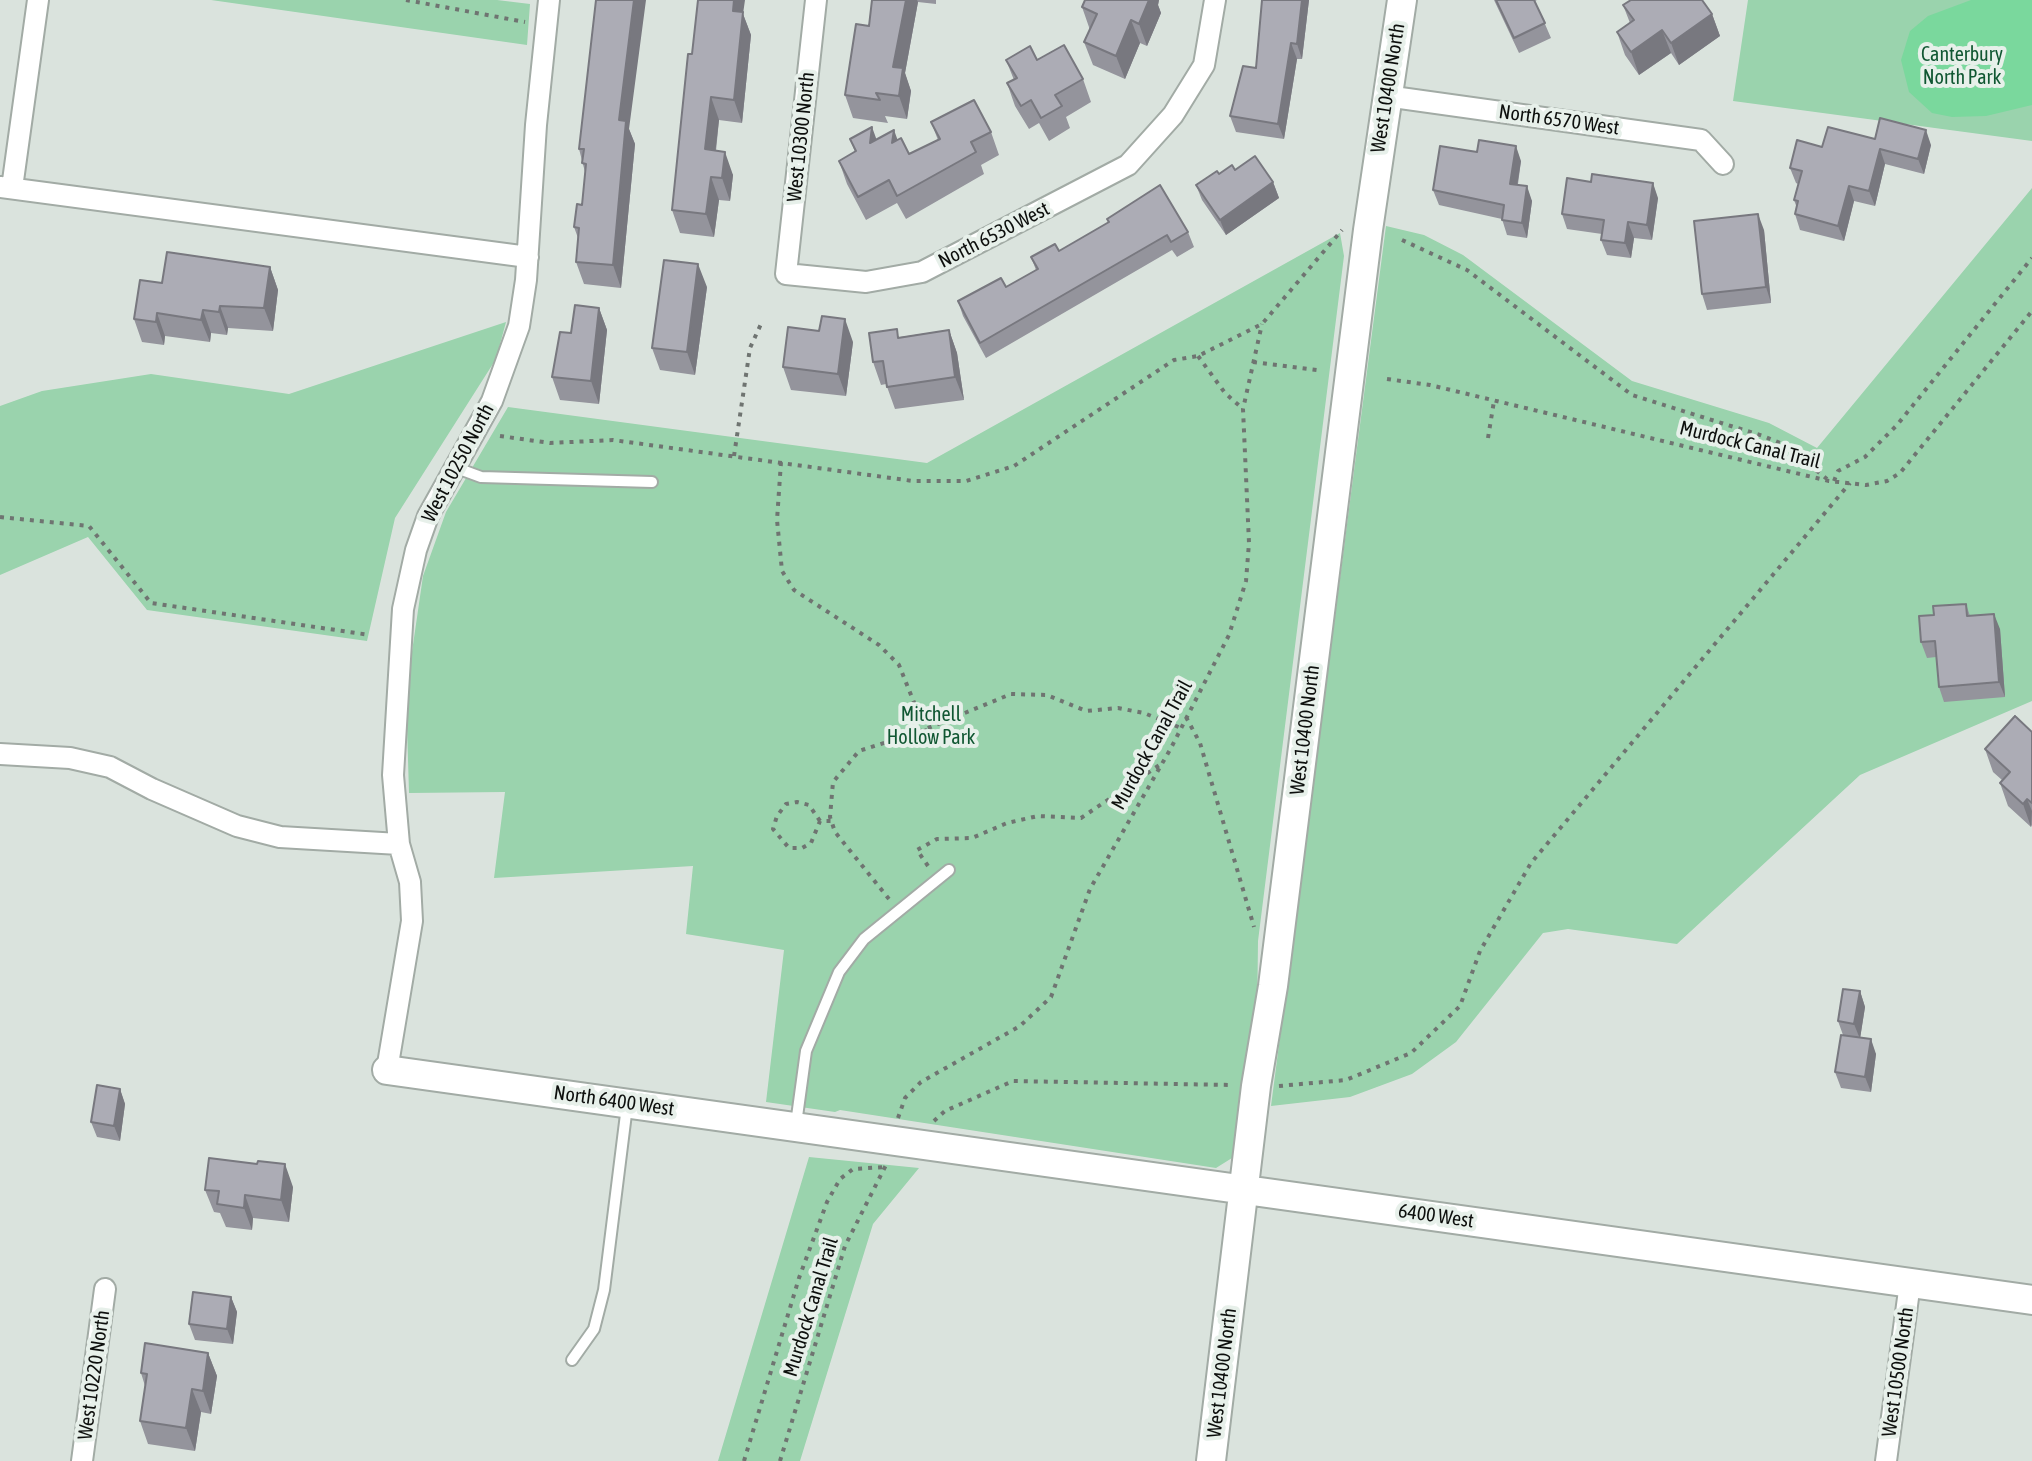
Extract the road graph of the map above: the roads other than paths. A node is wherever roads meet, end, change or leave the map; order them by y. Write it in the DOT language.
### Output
graph roads {
  1 [pos="38,0"];
  2 [pos="549,0"];
  3 [pos="816,0"];
  4 [pos="1215,0"];
  5 [pos="1402,0"];
  6 [pos="1386,96"];
  7 [pos="1723,164"];
  8 [pos="6,188"];
  9 [pos="528,257"];
  10 [pos="786,274"];
  11 [pos="454,467"];
  12 [pos="652,482"];
  13 [pos="0,754"];
  14 [pos="399,844"];
  15 [pos="949,870"];
  16 [pos="387,1070"];
  17 [pos="627,1104"];
  18 [pos="796,1126"];
  19 [pos="840,1132"];
  20 [pos="1244,1189"];
  21 [pos="1910,1283"];
  22 [pos="105,1289"];
  23 [pos="2032,1300"];
  24 [pos="572,1360"];
  25 [pos="82,1461"];
  26 [pos="1211,1461"];
  27 [pos="1886,1461"];
  1 -- 8 [label="street"];
  2 -- 9 [label="street, West 10250 North"];
  3 -- 10 [label="street, West 10300 North"];
  4 -- 10 [label="street, North 6530 West"];
  5 -- 6 [label="street, West 10400 North"];
  6 -- 7 [label="street, North 6570 West"];
  6 -- 20 [label="street, West 10400 North"];
  8 -- 9 [label="street"];
  9 -- 11 [label="street, West 10250 North"];
  11 -- 12 [label="lane"];
  11 -- 14 [label="street, West 10250 North"];
  13 -- 14 [label="street"];
  14 -- 16 [label="street, West 10250 North"];
  15 -- 18 [label="lane"];
  16 -- 17 [label="street, North 6400 West"];
  17 -- 18 [label="street, North 6400 West"];
  17 -- 24 [label="lane"];
  18 -- 19 [label="street, North 6400 West"];
  19 -- 20 [label="street, 6400 West"];
  20 -- 21 [label="street, 6400 West"];
  20 -- 26 [label="street, West 10400 North"];
  21 -- 23 [label="street, 6400 West"];
  21 -- 27 [label="street, West 10500 North"];
  22 -- 25 [label="street, West 10220 North"];
}
